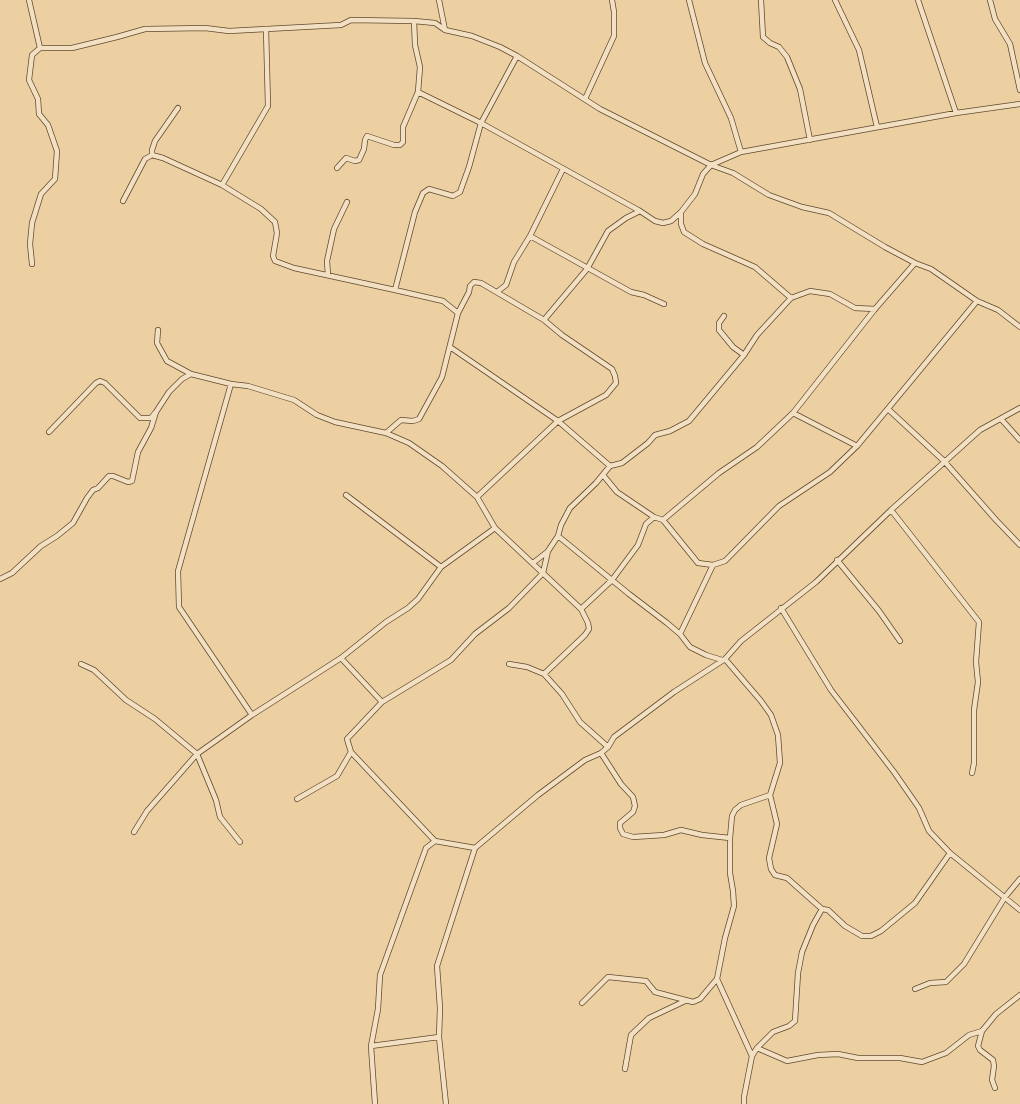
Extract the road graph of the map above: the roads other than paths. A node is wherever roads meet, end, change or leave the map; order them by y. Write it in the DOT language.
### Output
graph roads {
  1 [pos="29,0"];
  2 [pos="439,0"];
  3 [pos="612,0"];
  4 [pos="689,0"];
  5 [pos="761,0"];
  6 [pos="835,0"];
  7 [pos="918,0"];
  8 [pos="990,0"];
  9 [pos="414,21"];
  10 [pos="266,29"];
  11 [pos="445,30"];
  12 [pos="40,48"];
  13 [pos="517,56"];
  14 [pos="1020,90"];
  15 [pos="418,92"];
  16 [pos="585,99"];
  17 [pos="1020,104"];
  18 [pos="178,108"];
  19 [pos="956,113"];
  20 [pos="481,123"];
  21 [pos="877,127"];
  22 [pos="810,140"];
  23 [pos="740,152"];
  24 [pos="152,155"];
  25 [pos="711,165"];
  26 [pos="337,168"];
  27 [pos="563,169"];
  28 [pos="222,185"];
  29 [pos="123,200"];
  30 [pos="347,202"];
  31 [pos="640,211"];
  32 [pos="681,212"];
  33 [pos="530,236"];
  34 [pos="914,263"];
  35 [pos="32,264"];
  36 [pos="588,269"];
  37 [pos="328,275"];
  38 [pos="394,290"];
  39 [pos="497,292"];
  40 [pos="791,298"];
  41 [pos="976,301"];
  42 [pos="664,304"];
  43 [pos="876,308"];
  44 [pos="458,313"];
  45 [pos="724,316"];
  46 [pos="544,320"];
  47 [pos="1020,327"];
  48 [pos="158,330"];
  49 [pos="450,348"];
  50 [pos="744,355"];
  51 [pos="191,374"];
  52 [pos="231,384"];
  53 [pos="1020,408"];
  54 [pos="888,409"];
  55 [pos="156,412"];
  56 [pos="793,413"];
  57 [pos="1001,419"];
  58 [pos="558,421"];
  59 [pos="49,432"];
  60 [pos="386,433"];
  61 [pos="1020,440"];
  62 [pos="857,446"];
  63 [pos="944,461"];
  64 [pos="610,466"];
  65 [pos="603,475"];
  66 [pos="346,495"];
  67 [pos="478,497"];
  68 [pos="891,510"];
  69 [pos="654,517"];
  70 [pos="663,520"];
  71 [pos="495,528"];
  72 [pos="558,536"];
  73 [pos="1020,545"];
  74 [pos="548,551"];
  75 [pos="837,560"];
  76 [pos="533,563"];
  77 [pos="713,565"];
  78 [pos="441,567"];
  79 [pos="543,573"];
  80 [pos="0,580"];
  81 [pos="612,580"];
  82 [pos="781,608"];
  83 [pos="581,610"];
  84 [pos="680,634"];
  85 [pos="900,641"];
  86 [pos="341,658"];
  87 [pos="724,660"];
  88 [pos="81,664"];
  89 [pos="509,664"];
  90 [pos="544,674"];
  91 [pos="382,702"];
  92 [pos="252,715"];
  93 [pos="608,746"];
  94 [pos="351,752"];
  95 [pos="601,753"];
  96 [pos="198,754"];
  97 [pos="972,773"];
  98 [pos="770,795"];
  99 [pos="297,799"];
  100 [pos="134,832"];
  101 [pos="730,838"];
  102 [pos="435,841"];
  103 [pos="240,842"];
  104 [pos="476,848"];
  105 [pos="950,853"];
  106 [pos="1020,879"];
  107 [pos="1005,896"];
  108 [pos="822,909"];
  109 [pos="1020,910"];
  110 [pos="717,979"];
  111 [pos="915,989"];
  112 [pos="1020,995"];
  113 [pos="685,1001"];
  114 [pos="582,1003"];
  115 [pos="982,1031"];
  116 [pos="439,1037"];
  117 [pos="371,1046"];
  118 [pos="757,1048"];
  119 [pos="752,1056"];
  120 [pos="625,1069"];
  121 [pos="995,1088"];
  122 [pos="375,1104"];
  123 [pos="446,1104"];
  124 [pos="744,1104"];
  1 -- 12 [label="street"];
  2 -- 11 [label="street"];
  3 -- 16 [label="street"];
  4 -- 23 [label="street"];
  5 -- 22 [label="street"];
  6 -- 21 [label="street"];
  7 -- 19 [label="street"];
  8 -- 14 [label="street"];
  9 -- 10 [label="street"];
  9 -- 11 [label="street"];
  9 -- 15 [label="street"];
  10 -- 12 [label="street"];
  10 -- 28 [label="street"];
  11 -- 13 [label="street"];
  12 -- 35 [label="street"];
  13 -- 16 [label="street"];
  13 -- 20 [label="street"];
  15 -- 20 [label="street"];
  15 -- 26 [label="street"];
  16 -- 25 [label="street"];
  17 -- 19 [label="street"];
  18 -- 24 [label="street"];
  19 -- 21 [label="street"];
  20 -- 27 [label="street"];
  20 -- 38 [label="street"];
  21 -- 22 [label="street"];
  22 -- 23 [label="street"];
  23 -- 25 [label="street"];
  24 -- 28 [label="street"];
  24 -- 29 [label="street"];
  25 -- 32 [label="street"];
  25 -- 34 [label="street"];
  27 -- 31 [label="street"];
  27 -- 33 [label="street"];
  28 -- 37 [label="street"];
  30 -- 37 [label="street"];
  31 -- 32 [label="street"];
  31 -- 36 [label="street"];
  32 -- 40 [label="street"];
  33 -- 36 [label="street"];
  33 -- 39 [label="street"];
  34 -- 41 [label="street"];
  34 -- 43 [label="street"];
  36 -- 42 [label="street"];
  36 -- 46 [label="street"];
  37 -- 38 [label="street"];
  38 -- 44 [label="street"];
  39 -- 44 [label="street"];
  39 -- 46 [label="street"];
  40 -- 43 [label="street"];
  40 -- 50 [label="street"];
  41 -- 47 [label="street"];
  41 -- 54 [label="street"];
  43 -- 56 [label="street"];
  44 -- 49 [label="street"];
  45 -- 50 [label="street"];
  46 -- 58 [label="street"];
  48 -- 51 [label="street"];
  49 -- 58 [label="street"];
  49 -- 60 [label="street"];
  50 -- 64 [label="street"];
  51 -- 52 [label="street"];
  51 -- 55 [label="street"];
  52 -- 60 [label="street"];
  52 -- 92 [label="street"];
  53 -- 57 [label="street"];
  54 -- 62 [label="street"];
  54 -- 63 [label="street"];
  55 -- 59 [label="street"];
  55 -- 80 [label="street"];
  56 -- 62 [label="street"];
  56 -- 70 [label="street"];
  57 -- 61 [label="street"];
  57 -- 63 [label="street"];
  58 -- 64 [label="street"];
  58 -- 67 [label="street"];
  60 -- 67 [label="street"];
  62 -- 77 [label="street"];
  63 -- 68 [label="street"];
  63 -- 73 [label="street"];
  64 -- 65 [label="street"];
  65 -- 69 [label="street"];
  65 -- 72 [label="street"];
  66 -- 78 [label="street"];
  67 -- 71 [label="street"];
  68 -- 75 [label="street"];
  68 -- 97 [label="street"];
  69 -- 70 [label="street"];
  69 -- 81 [label="street"];
  70 -- 77 [label="street"];
  71 -- 76 [label="street"];
  71 -- 78 [label="street"];
  72 -- 74 [label="street"];
  72 -- 81 [label="street"];
  74 -- 76 [label="street"];
  74 -- 79 [label="street"];
  75 -- 82 [label="street"];
  75 -- 85 [label="street"];
  76 -- 79 [label="street"];
  77 -- 84 [label="street"];
  78 -- 86 [label="street"];
  79 -- 83 [label="street"];
  79 -- 91 [label="street"];
  81 -- 83 [label="street"];
  81 -- 84 [label="street"];
  82 -- 87 [label="street"];
  82 -- 105 [label="street"];
  83 -- 90 [label="street"];
  84 -- 87 [label="street"];
  86 -- 91 [label="street"];
  86 -- 92 [label="street"];
  87 -- 93 [label="street"];
  87 -- 98 [label="street"];
  88 -- 96 [label="street"];
  89 -- 90 [label="street"];
  90 -- 93 [label="street"];
  91 -- 94 [label="street"];
  92 -- 96 [label="street"];
  93 -- 95 [label="street"];
  94 -- 99 [label="street"];
  94 -- 102 [label="street"];
  95 -- 101 [label="street"];
  95 -- 104 [label="street"];
  96 -- 100 [label="street"];
  96 -- 103 [label="street"];
  98 -- 101 [label="street"];
  98 -- 108 [label="street"];
  101 -- 110 [label="street"];
  102 -- 104 [label="street"];
  102 -- 117 [label="street"];
  104 -- 116 [label="street"];
  105 -- 107 [label="street"];
  105 -- 108 [label="street"];
  106 -- 107 [label="street"];
  107 -- 109 [label="street"];
  107 -- 111 [label="street"];
  108 -- 118 [label="street"];
  110 -- 113 [label="street"];
  110 -- 119 [label="street"];
  112 -- 115 [label="street"];
  113 -- 114 [label="street"];
  113 -- 120 [label="street"];
  115 -- 118 [label="street"];
  115 -- 121 [label="street"];
  116 -- 117 [label="street"];
  116 -- 123 [label="street"];
  117 -- 122 [label="street"];
  118 -- 119 [label="street"];
  119 -- 124 [label="street"];
}
